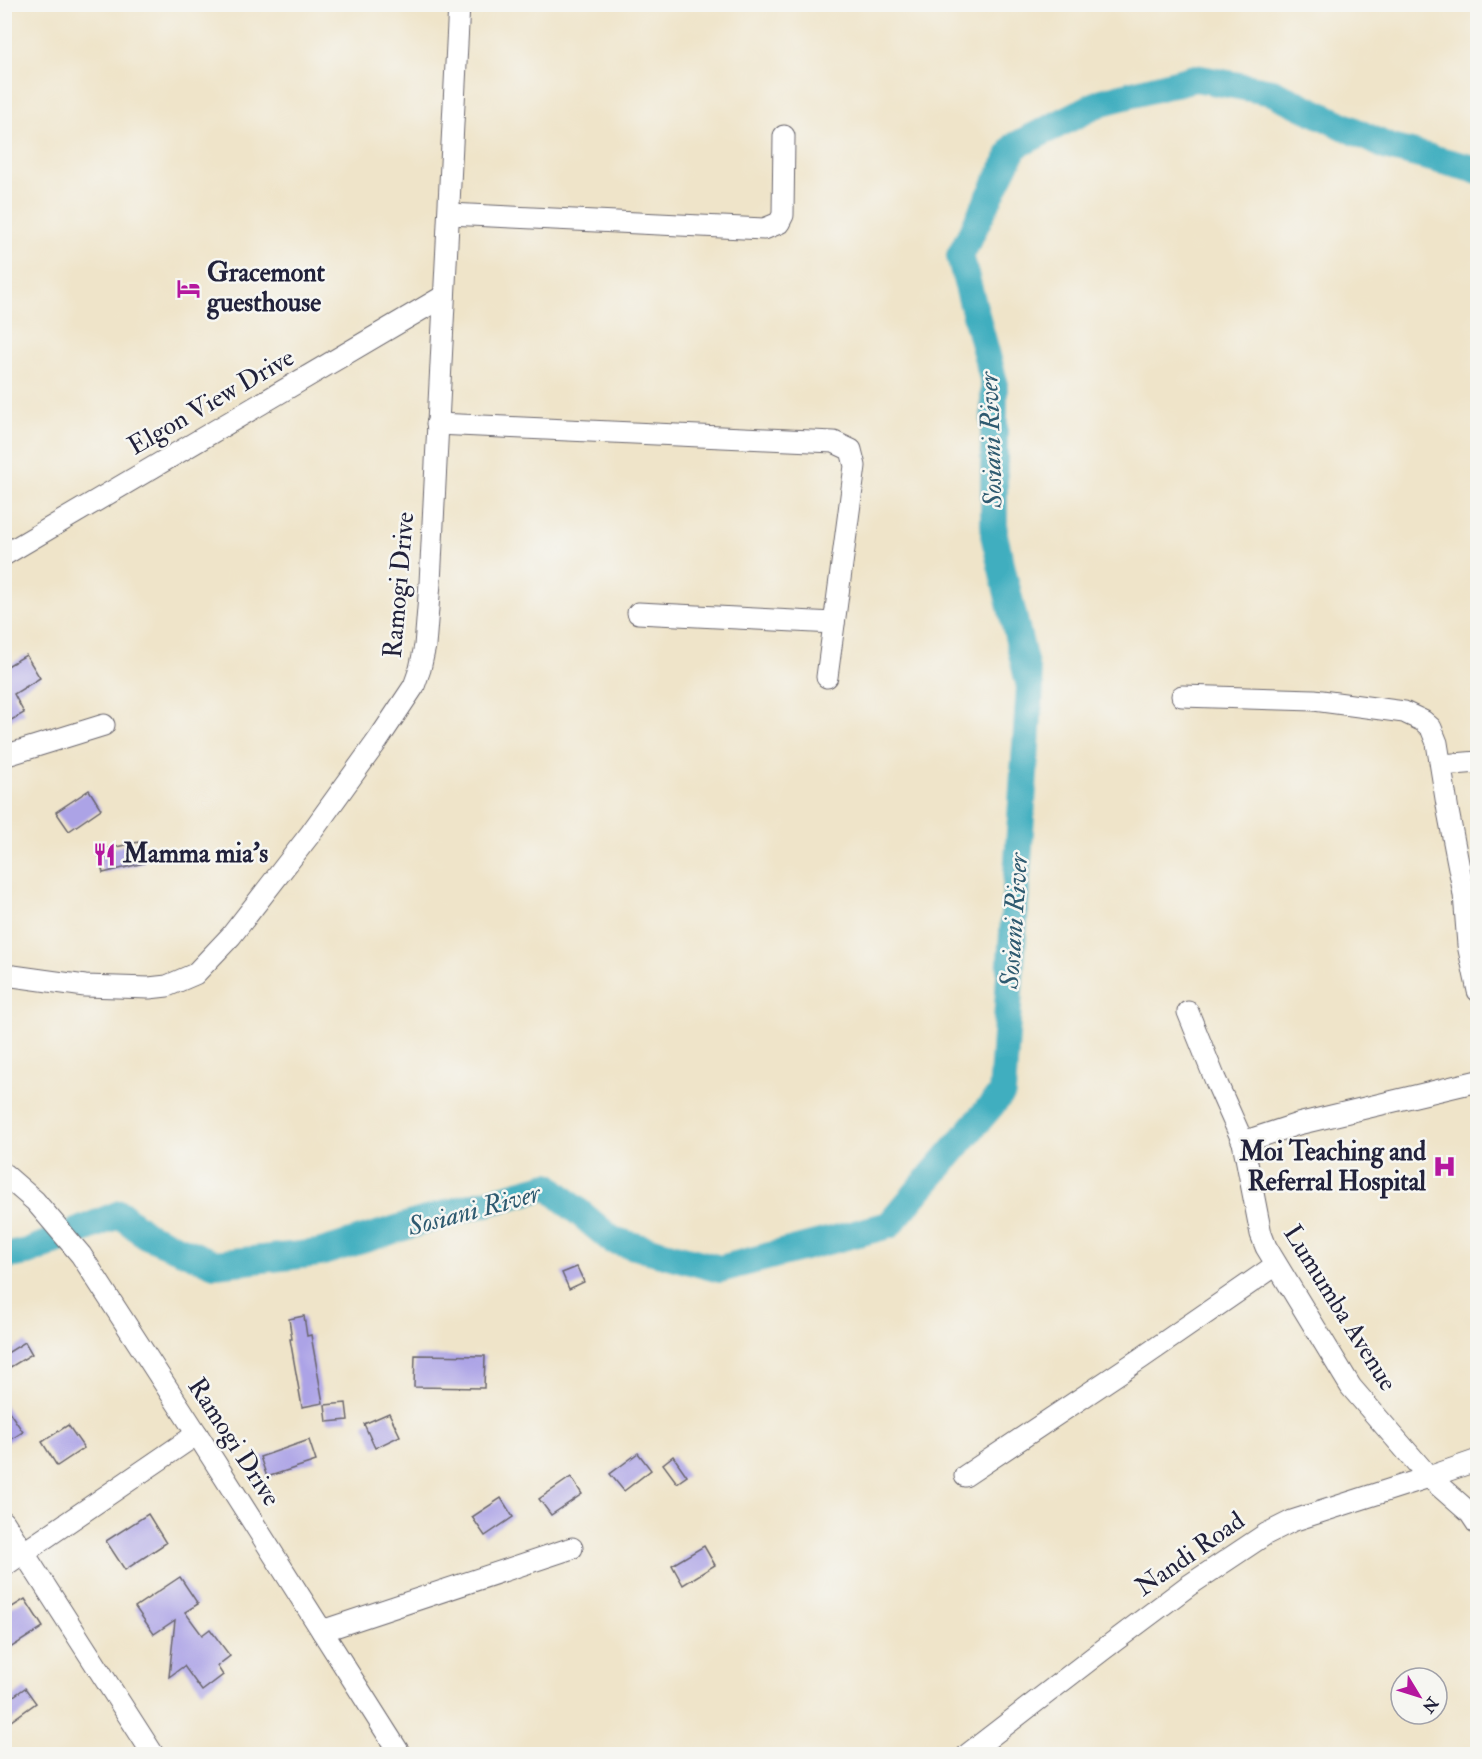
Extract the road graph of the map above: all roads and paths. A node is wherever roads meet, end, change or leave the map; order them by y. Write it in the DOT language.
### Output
graph roads {
  1 [pos="459,4"];
  2 [pos="784,136"];
  3 [pos="449,214"];
  4 [pos="444,296"];
  5 [pos="437,424"];
  6 [pos="4,555"];
  7 [pos="638,613"];
  8 [pos="834,623"];
  9 [pos="827,677"];
  10 [pos="1182,696"];
  11 [pos="104,725"];
  12 [pos="4,756"];
  13 [pos="1478,762"];
  14 [pos="1442,765"];
  15 [pos="1471,894"];
  16 [pos="4,977"];
  17 [pos="1478,991"];
  18 [pos="1188,1012"];
  19 [pos="1478,1081"];
  20 [pos="1243,1142"];
  21 [pos="4,1174"];
  22 [pos="1276,1265"];
  23 [pos="197,1434"];
  24 [pos="1478,1460"];
  25 [pos="965,1476"];
  26 [pos="1429,1477"];
  27 [pos="4,1522"];
  28 [pos="1478,1525"];
  29 [pos="572,1548"];
  30 [pos="25,1552"];
  31 [pos="4,1566"];
  32 [pos="322,1631"];
  33 [pos="153,1755"];
  34 [pos="400,1755"];
  35 [pos="968,1755"];
  1 -- 3 [label="street, Ramogi Drive"];
  2 -- 3 [label="street"];
  3 -- 4 [label="street, Ramogi Drive"];
  4 -- 5 [label="street, Ramogi Drive"];
  4 -- 6 [label="street, Elgon View Drive"];
  5 -- 8 [label="street"];
  5 -- 16 [label="street, Ramogi Drive"];
  7 -- 8 [label="street"];
  8 -- 9 [label="street"];
  10 -- 14 [label="street"];
  11 -- 12 [label="street"];
  13 -- 14 [label="street"];
  14 -- 15 [label="street"];
  15 -- 17 [label="street"];
  18 -- 20 [label="street, Lumumba Avenue"];
  19 -- 20 [label="street"];
  20 -- 22 [label="street, Lumumba Avenue"];
  21 -- 23 [label="street, Ramogi Drive"];
  22 -- 25 [label="street"];
  22 -- 26 [label="street, Lumumba Avenue"];
  23 -- 30 [label="street"];
  23 -- 32 [label="street, Ramogi Drive"];
  24 -- 26 [label="street, Nandi Road"];
  26 -- 28 [label="street, Lumumba Avenue"];
  26 -- 35 [label="street, Nandi Road"];
  27 -- 30 [label="street"];
  29 -- 32 [label="street"];
  30 -- 31 [label="street"];
  30 -- 33 [label="street"];
  32 -- 34 [label="street, Ramogi Drive"];
}
